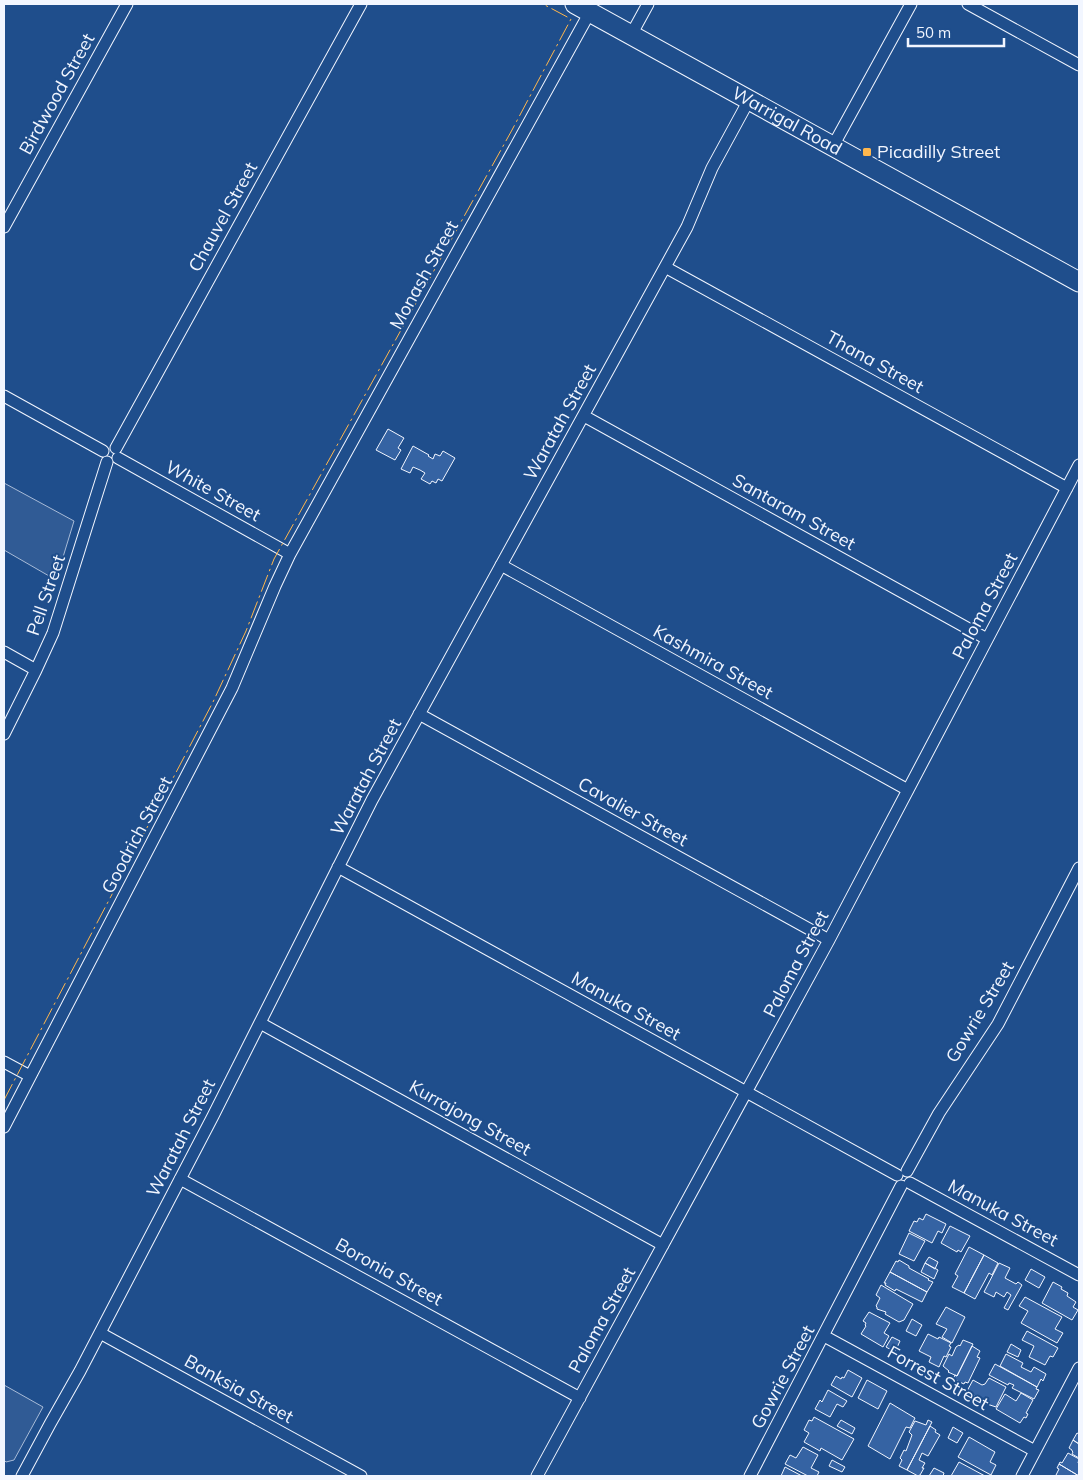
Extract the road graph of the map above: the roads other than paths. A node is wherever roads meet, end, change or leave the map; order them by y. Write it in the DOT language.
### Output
graph roads {
  1 [pos="127,4"];
  2 [pos="361,4"];
  3 [pos="648,4"];
  4 [pos="911,4"];
  5 [pos="968,4"];
  6 [pos="582,8"];
  7 [pos="631,35"];
  8 [pos="1079,65"];
  9 [pos="750,100"];
  10 [pos="833,146"];
  11 [pos="4,227"];
  12 [pos="665,267"];
  13 [pos="1079,282"];
  14 [pos="4,396"];
  15 [pos="584,416"];
  16 [pos="113,456"];
  17 [pos="1079,465"];
  18 [pos="1067,488"];
  19 [pos="290,554"];
  20 [pos="501,565"];
  21 [pos="987,639"];
  22 [pos="4,652"];
  23 [pos="36,670"];
  24 [pos="419,714"];
  25 [pos="4,734"];
  26 [pos="908,790"];
  27 [pos="338,868"];
  28 [pos="1079,868"];
  29 [pos="829,940"];
  30 [pos="260,1023"];
  31 [pos="4,1062"];
  32 [pos="30,1076"];
  33 [pos="747,1092"];
  34 [pos="4,1127"];
  35 [pos="902,1173"];
  36 [pos="180,1179"];
  37 [pos="906,1185"];
  38 [pos="663,1245"];
  39 [pos="1079,1275"];
  40 [pos="100,1333"];
  41 [pos="824,1336"];
  42 [pos="1079,1368"];
  43 [pos="580,1398"];
  44 [pos="1035,1451"];
  45 [pos="22,1476"];
  46 [pos="361,1476"];
  47 [pos="537,1476"];
  48 [pos="750,1476"];
  49 [pos="1022,1476"];
  1 -- 11 [label="street, Birdwood Street"];
  2 -- 16 [label="street, Chauvel Street"];
  3 -- 7 [label="street"];
  4 -- 10 [label="street"];
  5 -- 8 [label="street"];
  6 -- 7 [label="highway, Warrigal Road"];
  6 -- 19 [label="street, Monash Street"];
  7 -- 9 [label="highway, Warrigal Road"];
  9 -- 10 [label="highway, Warrigal Road"];
  9 -- 12 [label="street, Waratah Street"];
  10 -- 13 [label="highway, Warrigal Road"];
  12 -- 15 [label="street, Waratah Street"];
  12 -- 18 [label="street, Thana Street"];
  14 -- 16 [label="street"];
  15 -- 20 [label="street, Waratah Street"];
  15 -- 21 [label="street, Santaram Street"];
  16 -- 19 [label="street, White Street"];
  16 -- 23 [label="street, Pell Street"];
  17 -- 18 [label="street, Paloma Street"];
  18 -- 21 [label="street, Paloma Street"];
  19 -- 32 [label="street, Goodrich Street"];
  20 -- 24 [label="street, Waratah Street"];
  20 -- 26 [label="street, Kashmira Street"];
  21 -- 26 [label="street, Paloma Street"];
  22 -- 23 [label="street"];
  23 -- 25 [label="street, Pell Street"];
  24 -- 27 [label="street, Waratah Street"];
  24 -- 29 [label="street, Cavalier Street"];
  26 -- 29 [label="street, Paloma Street"];
  27 -- 30 [label="street, Waratah Street"];
  27 -- 33 [label="street, Manuka Street"];
  28 -- 35 [label="street, Gowrie Street"];
  29 -- 33 [label="street, Paloma Street"];
  30 -- 36 [label="street, Waratah Street"];
  30 -- 38 [label="street, Kurrajong Street"];
  31 -- 32 [label="street"];
  32 -- 34 [label="street, Goodrich Street"];
  33 -- 35 [label="street, Manuka Street"];
  33 -- 38 [label="street, Paloma Street"];
  35 -- 37 [label="street"];
  36 -- 40 [label="street, Waratah Street"];
  36 -- 43 [label="street, Boronia Street"];
  37 -- 39 [label="street, Manuka Street"];
  37 -- 41 [label="street, Gowrie Street"];
  38 -- 43 [label="street, Paloma Street"];
  40 -- 45 [label="street, Waratah Street"];
  40 -- 46 [label="street, Banksia Street"];
  41 -- 44 [label="street, Forrest Street"];
  41 -- 48 [label="street, Gowrie Street"];
  42 -- 44 [label="street"];
  43 -- 47 [label="street, Paloma Street"];
  44 -- 49 [label="street"];
}
